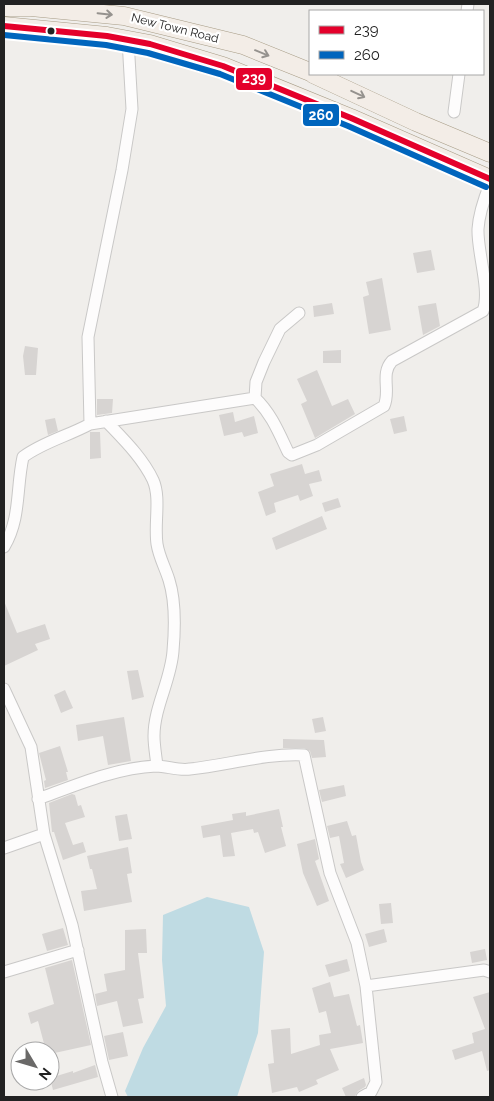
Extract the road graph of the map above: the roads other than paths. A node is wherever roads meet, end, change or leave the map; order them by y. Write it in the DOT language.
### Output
graph roads {
  1 [pos="44,6"];
  2 [pos="4,7"];
  3 [pos="4,26"];
  4 [pos="128,40"];
  5 [pos="309,72"];
  6 [pos="316,75"];
  7 [pos="459,75"];
  8 [pos="454,112"];
  9 [pos="490,153"];
  10 [pos="490,179"];
  11 [pos="490,184"];
  12 [pos="299,313"];
  13 [pos="486,315"];
  14 [pos="255,398"];
  15 [pos="106,421"];
  16 [pos="90,424"];
  17 [pos="4,547"];
  18 [pos="4,689"];
  19 [pos="157,766"];
  20 [pos="38,799"];
  21 [pos="44,834"];
  22 [pos="4,848"];
  23 [pos="78,950"];
  24 [pos="4,972"];
  25 [pos="490,972"];
  26 [pos="366,986"];
  27 [pos="112,1097"];
  28 [pos="362,1097"];
  1 -- 2 [label="main road, New Town Road"];
  1 -- 5 [label="main road, New Town Road, one-way"];
  3 -- 4 [label="main road, New Town Road"];
  4 -- 10 [label="main road, New Town Road"];
  4 -- 16 [label="street"];
  6 -- 9 [label="main road, New Town Road, one-way"];
  7 -- 8 [label="street"];
  11 -- 13 [label="street"];
  12 -- 14 [label="street"];
  13 -- 14 [label="street"];
  14 -- 15 [label="street"];
  15 -- 16 [label="street"];
  15 -- 19 [label="street"];
  16 -- 17 [label="street"];
  18 -- 20 [label="street"];
  19 -- 20 [label="street"];
  19 -- 26 [label="street"];
  20 -- 21 [label="street"];
  21 -- 22 [label="street"];
  21 -- 23 [label="street"];
  23 -- 24 [label="street"];
  23 -- 27 [label="street"];
  25 -- 26 [label="street"];
  26 -- 28 [label="street"];
}
